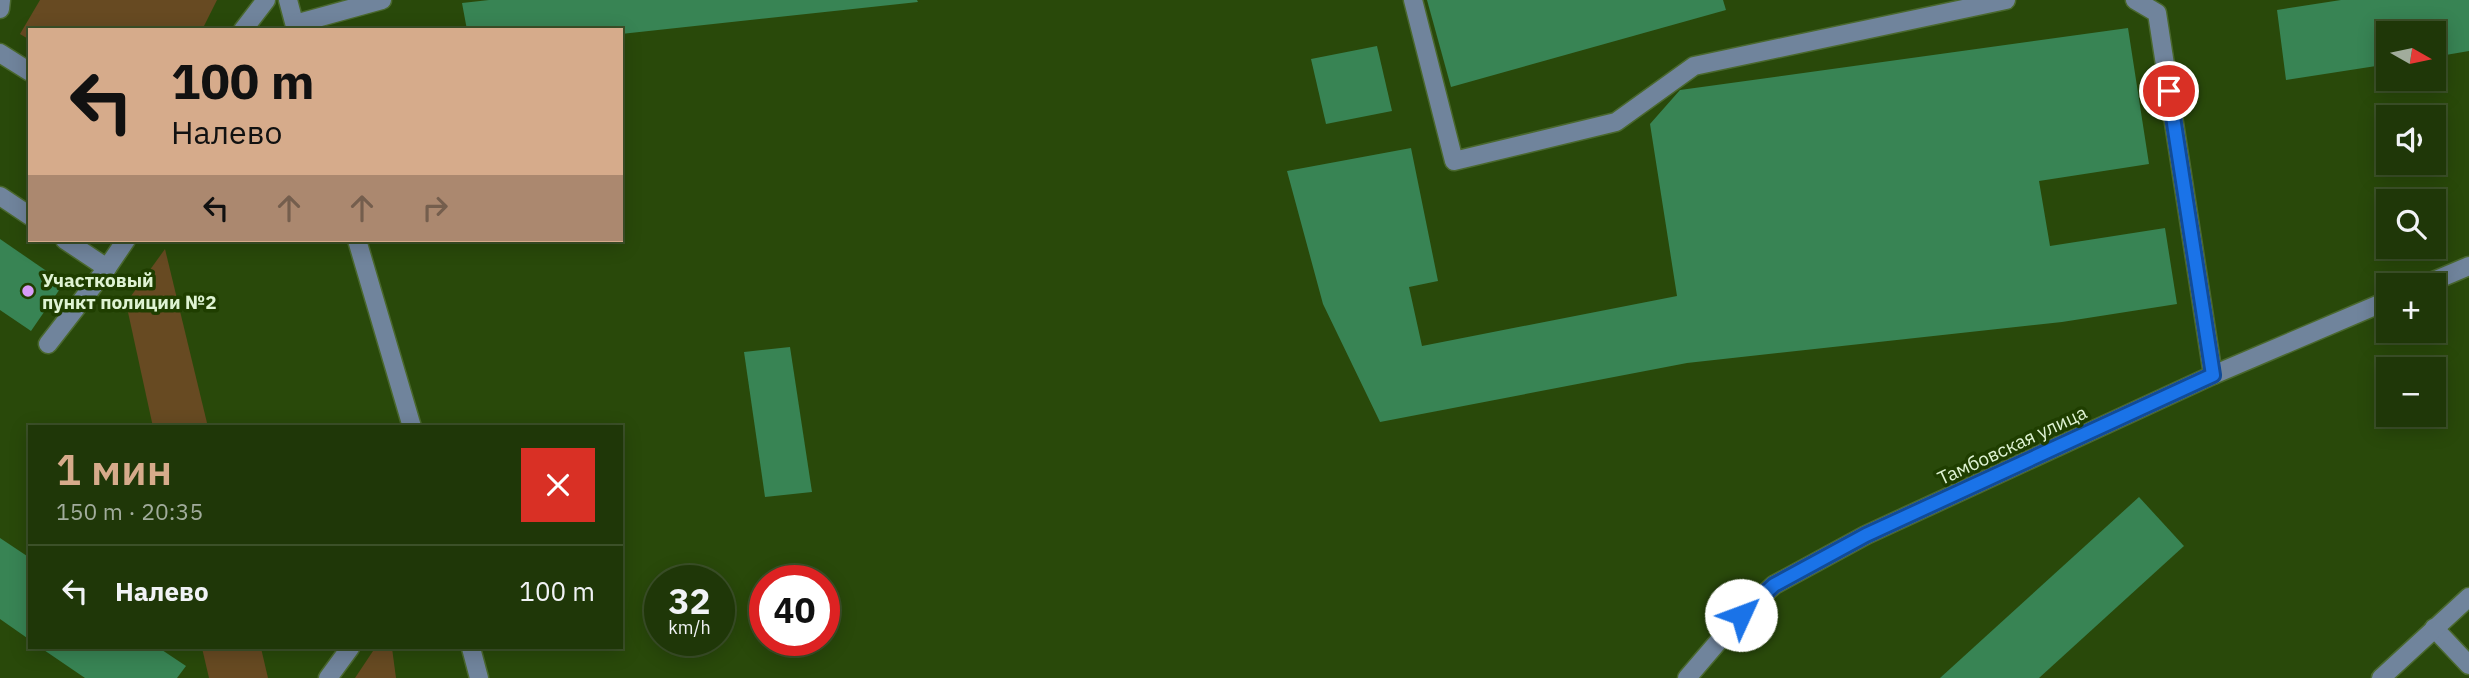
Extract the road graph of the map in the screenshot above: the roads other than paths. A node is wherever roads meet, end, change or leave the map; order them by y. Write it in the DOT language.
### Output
graph roads {
  1 [pos="1,0"];
  2 [pos="266,0"];
  3 [pos="288,0"];
  4 [pos="382,0"];
  5 [pos="1413,0"];
  6 [pos="2006,0"];
  7 [pos="2135,0"];
  8 [pos="0,9"];
  9 [pos="295,27"];
  10 [pos="245,28"];
  11 [pos="0,53"];
  12 [pos="28,71"];
  13 [pos="0,196"];
  14 [pos="28,215"];
  15 [pos="68,242"];
  16 [pos="124,242"];
  17 [pos="358,242"];
  18 [pos="2469,266"];
  19 [pos="107,268"];
  20 [pos="2446,276"];
  21 [pos="2376,306"];
  22 [pos="48,344"];
  23 [pos="2213,375"];
  24 [pos="411,425"];
  25 [pos="2469,597"];
  26 [pos="2434,628"];
  27 [pos="349,649"];
  28 [pos="471,649"];
  29 [pos="2469,665"];
  30 [pos="328,678"];
  31 [pos="479,678"];
  32 [pos="1687,678"];
  33 [pos="2381,678"];
  1 -- 8 [label="street"];
  2 -- 10 [label="street"];
  3 -- 9 [label="street"];
  4 -- 9 [label="street"];
  5 -- 6 [label="street"];
  7 -- 23 [label="street"];
  11 -- 12 [label="street"];
  13 -- 14 [label="street"];
  15 -- 19 [label="street"];
  16 -- 19 [label="street"];
  17 -- 24 [label="street"];
  18 -- 20 [label="street"];
  19 -- 22 [label="street"];
  21 -- 23 [label="street, Тамбовская улица"];
  23 -- 32 [label="street, Тамбовская улица"];
  25 -- 26 [label="street"];
  26 -- 29 [label="street"];
  26 -- 33 [label="street"];
  27 -- 30 [label="street"];
  28 -- 31 [label="street"];
}
